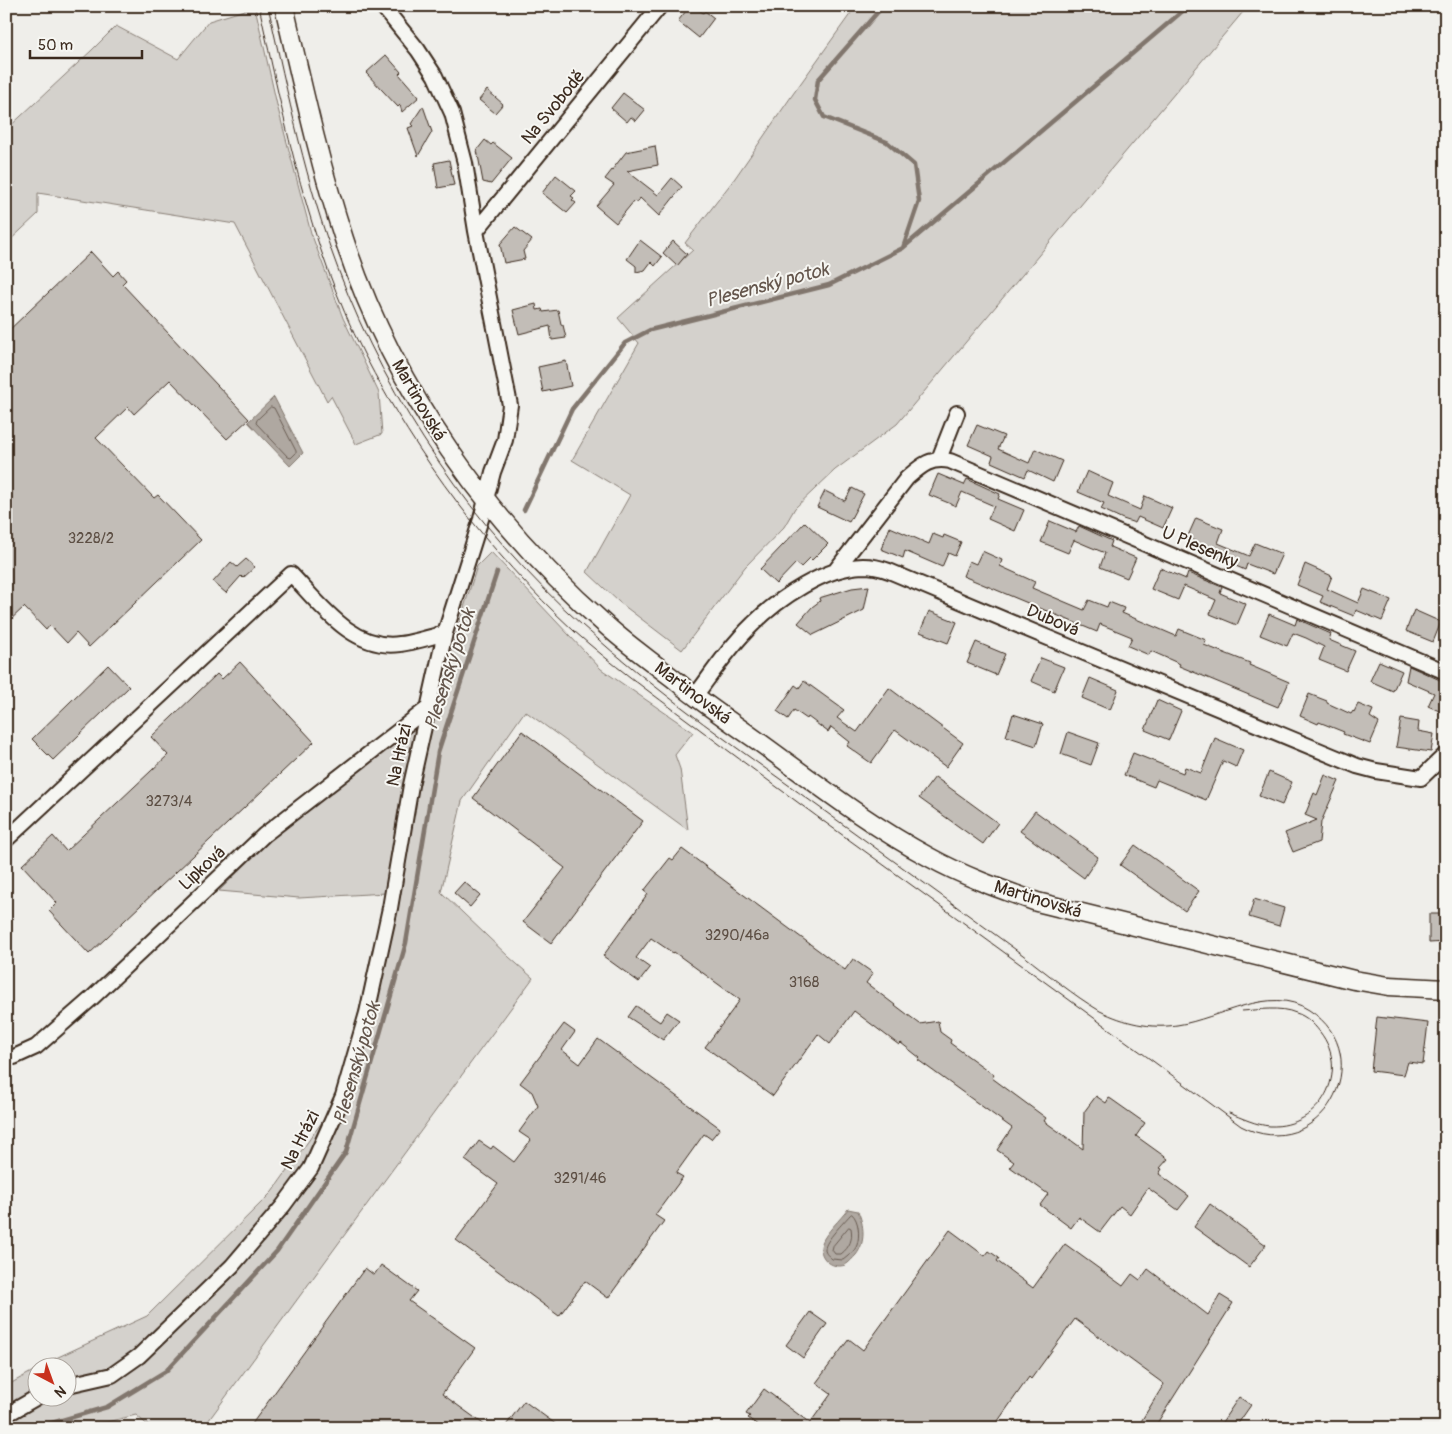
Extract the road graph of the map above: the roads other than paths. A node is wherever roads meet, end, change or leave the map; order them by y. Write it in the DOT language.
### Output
graph roads {
  1 [pos="284,6"];
  2 [pos="386,6"];
  3 [pos="660,6"];
  4 [pos="476,231"];
  5 [pos="957,413"];
  6 [pos="939,459"];
  7 [pos="486,500"];
  8 [pos="835,571"];
  9 [pos="445,633"];
  10 [pos="1446,672"];
  11 [pos="695,696"];
  12 [pos="428,708"];
  13 [pos="1446,754"];
  14 [pos="6,840"];
  15 [pos="1446,989"];
  16 [pos="6,1057"];
  17 [pos="78,1384"];
  18 [pos="28,1402"];
  19 [pos="6,1415"];
  1 -- 7 [label="street, Martinovská"];
  2 -- 4 [label="street"];
  3 -- 4 [label="street, Na Svobodě"];
  4 -- 7 [label="street"];
  5 -- 6 [label="street"];
  6 -- 8 [label="street"];
  6 -- 10 [label="street, U Plesenky"];
  7 -- 9 [label="street, Na Hrázi"];
  7 -- 11 [label="street, Martinovská"];
  8 -- 11 [label="street, Dubová"];
  8 -- 13 [label="street, Dubová"];
  9 -- 12 [label="street, Na Hrázi"];
  9 -- 14 [label="street"];
  11 -- 15 [label="street, Martinovská"];
  12 -- 16 [label="street, Lipková"];
  12 -- 17 [label="street, Na Hrázi"];
  18 -- 19 [label="street"];
}
